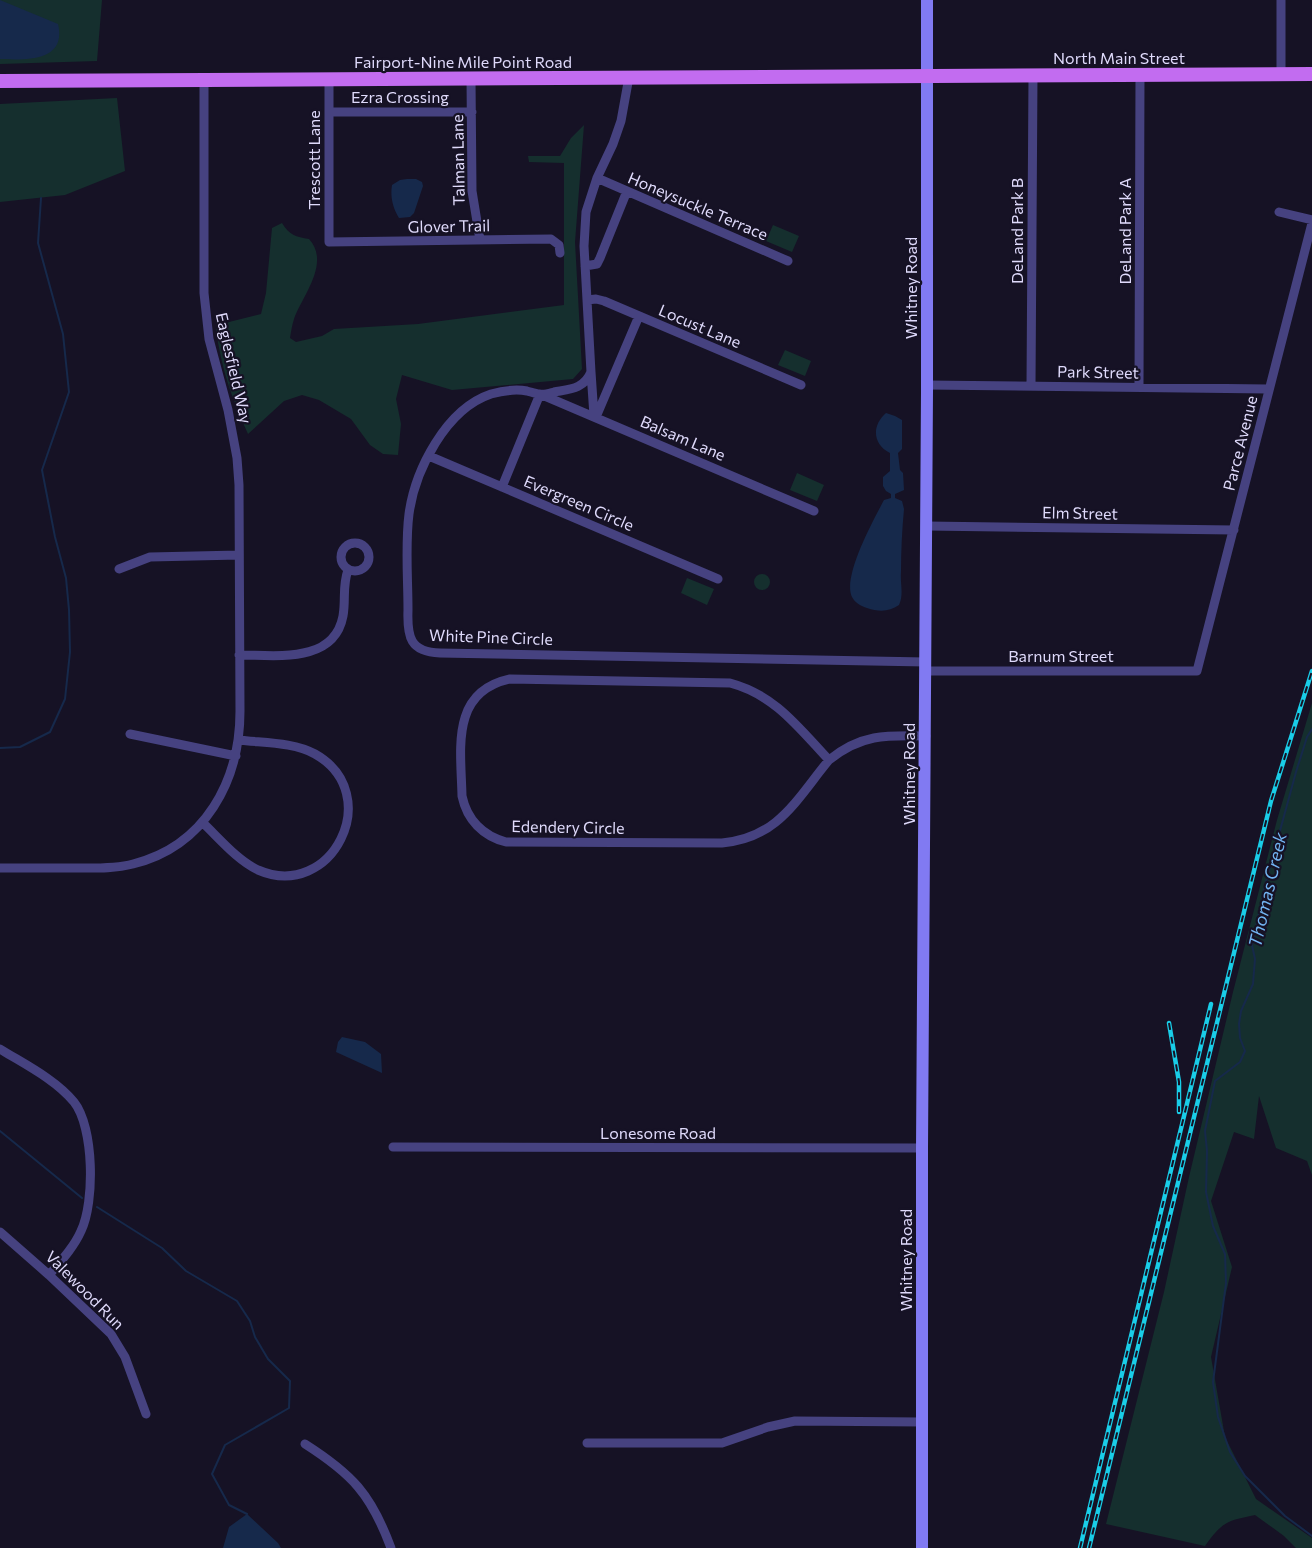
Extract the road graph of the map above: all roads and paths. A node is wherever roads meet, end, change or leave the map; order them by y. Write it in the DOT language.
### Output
graph roads {
  1 [pos="927,0"];
  2 [pos="1281,0"];
  3 [pos="1281,74"];
  4 [pos="1312,74"];
  5 [pos="1033,75"];
  6 [pos="1140,75"];
  7 [pos="927,76"];
  8 [pos="629,77"];
  9 [pos="329,79"];
  10 [pos="471,79"];
  11 [pos="204,80"];
  12 [pos="0,81"];
  13 [pos="329,112"];
  14 [pos="472,112"];
  15 [pos="597,178"];
  16 [pos="627,191"];
  17 [pos="1279,212"];
  18 [pos="1312,221"];
  19 [pos="480,240"];
  20 [pos="329,242"];
  21 [pos="560,253"];
  22 [pos="788,261"];
  23 [pos="585,266"];
  24 [pos="587,300"];
  25 [pos="639,316"];
  26 [pos="591,372"];
  27 [pos="801,385"];
  28 [pos="927,385"];
  29 [pos="1031,386"];
  30 [pos="1139,387"];
  31 [pos="1268,389"];
  32 [pos="540,394"];
  33 [pos="595,417"];
  34 [pos="429,456"];
  35 [pos="502,487"];
  36 [pos="814,510"];
  37 [pos="927,526"];
  38 [pos="1234,530"];
  39 [pos="239,555"];
  40 [pos="119,569"];
  41 [pos="348,570"];
  42 [pos="718,579"];
  43 [pos="239,655"];
  44 [pos="926,667"];
  45 [pos="1197,671"];
  46 [pos="130,734"];
  47 [pos="926,736"];
  48 [pos="239,740"];
  49 [pos="236,756"];
  50 [pos="829,760"];
  51 [pos="202,822"];
  52 [pos="0,868"];
  53 [pos="0,1048"];
  54 [pos="393,1147"];
  55 [pos="922,1148"];
  56 [pos="0,1232"];
  57 [pos="49,1275"];
  58 [pos="146,1414"];
  59 [pos="922,1422"];
  60 [pos="587,1443"];
  61 [pos="305,1444"];
  62 [pos="391,1548"];
  63 [pos="922,1548"];
  1 -- 7 [label="main road, Whitney Road"];
  2 -- 3 [label="street"];
  3 -- 4 [label="main road, North Main Street"];
  3 -- 6 [label="main road, North Main Street"];
  5 -- 6 [label="main road, North Main Street"];
  5 -- 7 [label="main road, North Main Street"];
  5 -- 29 [label="street, DeLand Park B"];
  6 -- 30 [label="street, DeLand Park A"];
  7 -- 8 [label="main road, Fairport-Nine Mile Point Road"];
  7 -- 28 [label="main road, Whitney Road"];
  8 -- 10 [label="main road, Fairport-Nine Mile Point Road"];
  8 -- 15 [label="street"];
  9 -- 10 [label="main road, Fairport-Nine Mile Point Road"];
  9 -- 11 [label="main road, Fairport-Nine Mile Point Road"];
  9 -- 13 [label="street, Trescott Lane"];
  10 -- 14 [label="street, Talman Lane"];
  11 -- 12 [label="main road, Fairport-Nine Mile Point Road"];
  11 -- 39 [label="street, Eaglesfield Way"];
  13 -- 14 [label="street, Ezra Crossing"];
  13 -- 20 [label="street, Trescott Lane"];
  14 -- 19 [label="street, Talman Lane"];
  15 -- 16 [label="street, Honeysuckle Terrace"];
  15 -- 23 [label="street"];
  16 -- 22 [label="street, Honeysuckle Terrace"];
  16 -- 23 [label="street"];
  17 -- 18 [label="street"];
  18 -- 31 [label="street, Parce Avenue"];
  19 -- 20 [label="street, Glover Trail"];
  19 -- 21 [label="street, Glover Trail"];
  23 -- 24 [label="street"];
  24 -- 25 [label="street, Locust Lane"];
  24 -- 26 [label="street"];
  25 -- 27 [label="street, Locust Lane"];
  25 -- 33 [label="street"];
  26 -- 32 [label="street, White Pine Circle"];
  26 -- 33 [label="street"];
  28 -- 29 [label="street, Park Street"];
  28 -- 37 [label="main road, Whitney Road"];
  29 -- 30 [label="street, Park Street"];
  30 -- 31 [label="street, Park Street"];
  31 -- 38 [label="street, Parce Avenue"];
  32 -- 33 [label="street, Balsam Lane"];
  32 -- 34 [label="street, White Pine Circle"];
  32 -- 35 [label="street"];
  33 -- 36 [label="street, Balsam Lane"];
  34 -- 35 [label="street, Evergreen Circle"];
  34 -- 44 [label="street, White Pine Circle"];
  35 -- 42 [label="street, Evergreen Circle"];
  37 -- 38 [label="street, Elm Street"];
  37 -- 44 [label="main road, Whitney Road"];
  38 -- 45 [label="street, Parce Avenue"];
  39 -- 40 [label="street"];
  39 -- 43 [label="street, Eaglesfield Way"];
  41 -- 43 [label="street"];
  43 -- 48 [label="street, Eaglesfield Way"];
  44 -- 45 [label="street, Barnum Street"];
  44 -- 47 [label="main road, Whitney Road"];
  46 -- 49 [label="street"];
  47 -- 50 [label="street, Edendery Circle"];
  47 -- 55 [label="main road, Whitney Road"];
  48 -- 49 [label="street, Eaglesfield Way"];
  48 -- 51 [label="street"];
  49 -- 51 [label="street, Eaglesfield Way"];
  50 -- 50 [label="street, Edendery Circle"];
  51 -- 52 [label="street, Eaglesfield Way"];
  53 -- 57 [label="street"];
  54 -- 55 [label="street, Lonesome Road"];
  55 -- 59 [label="main road, Whitney Road"];
  56 -- 57 [label="street, Valewood Run"];
  57 -- 58 [label="street, Valewood Run"];
  59 -- 60 [label="street"];
  59 -- 63 [label="main road, Whitney Road"];
  61 -- 62 [label="street"];
}
